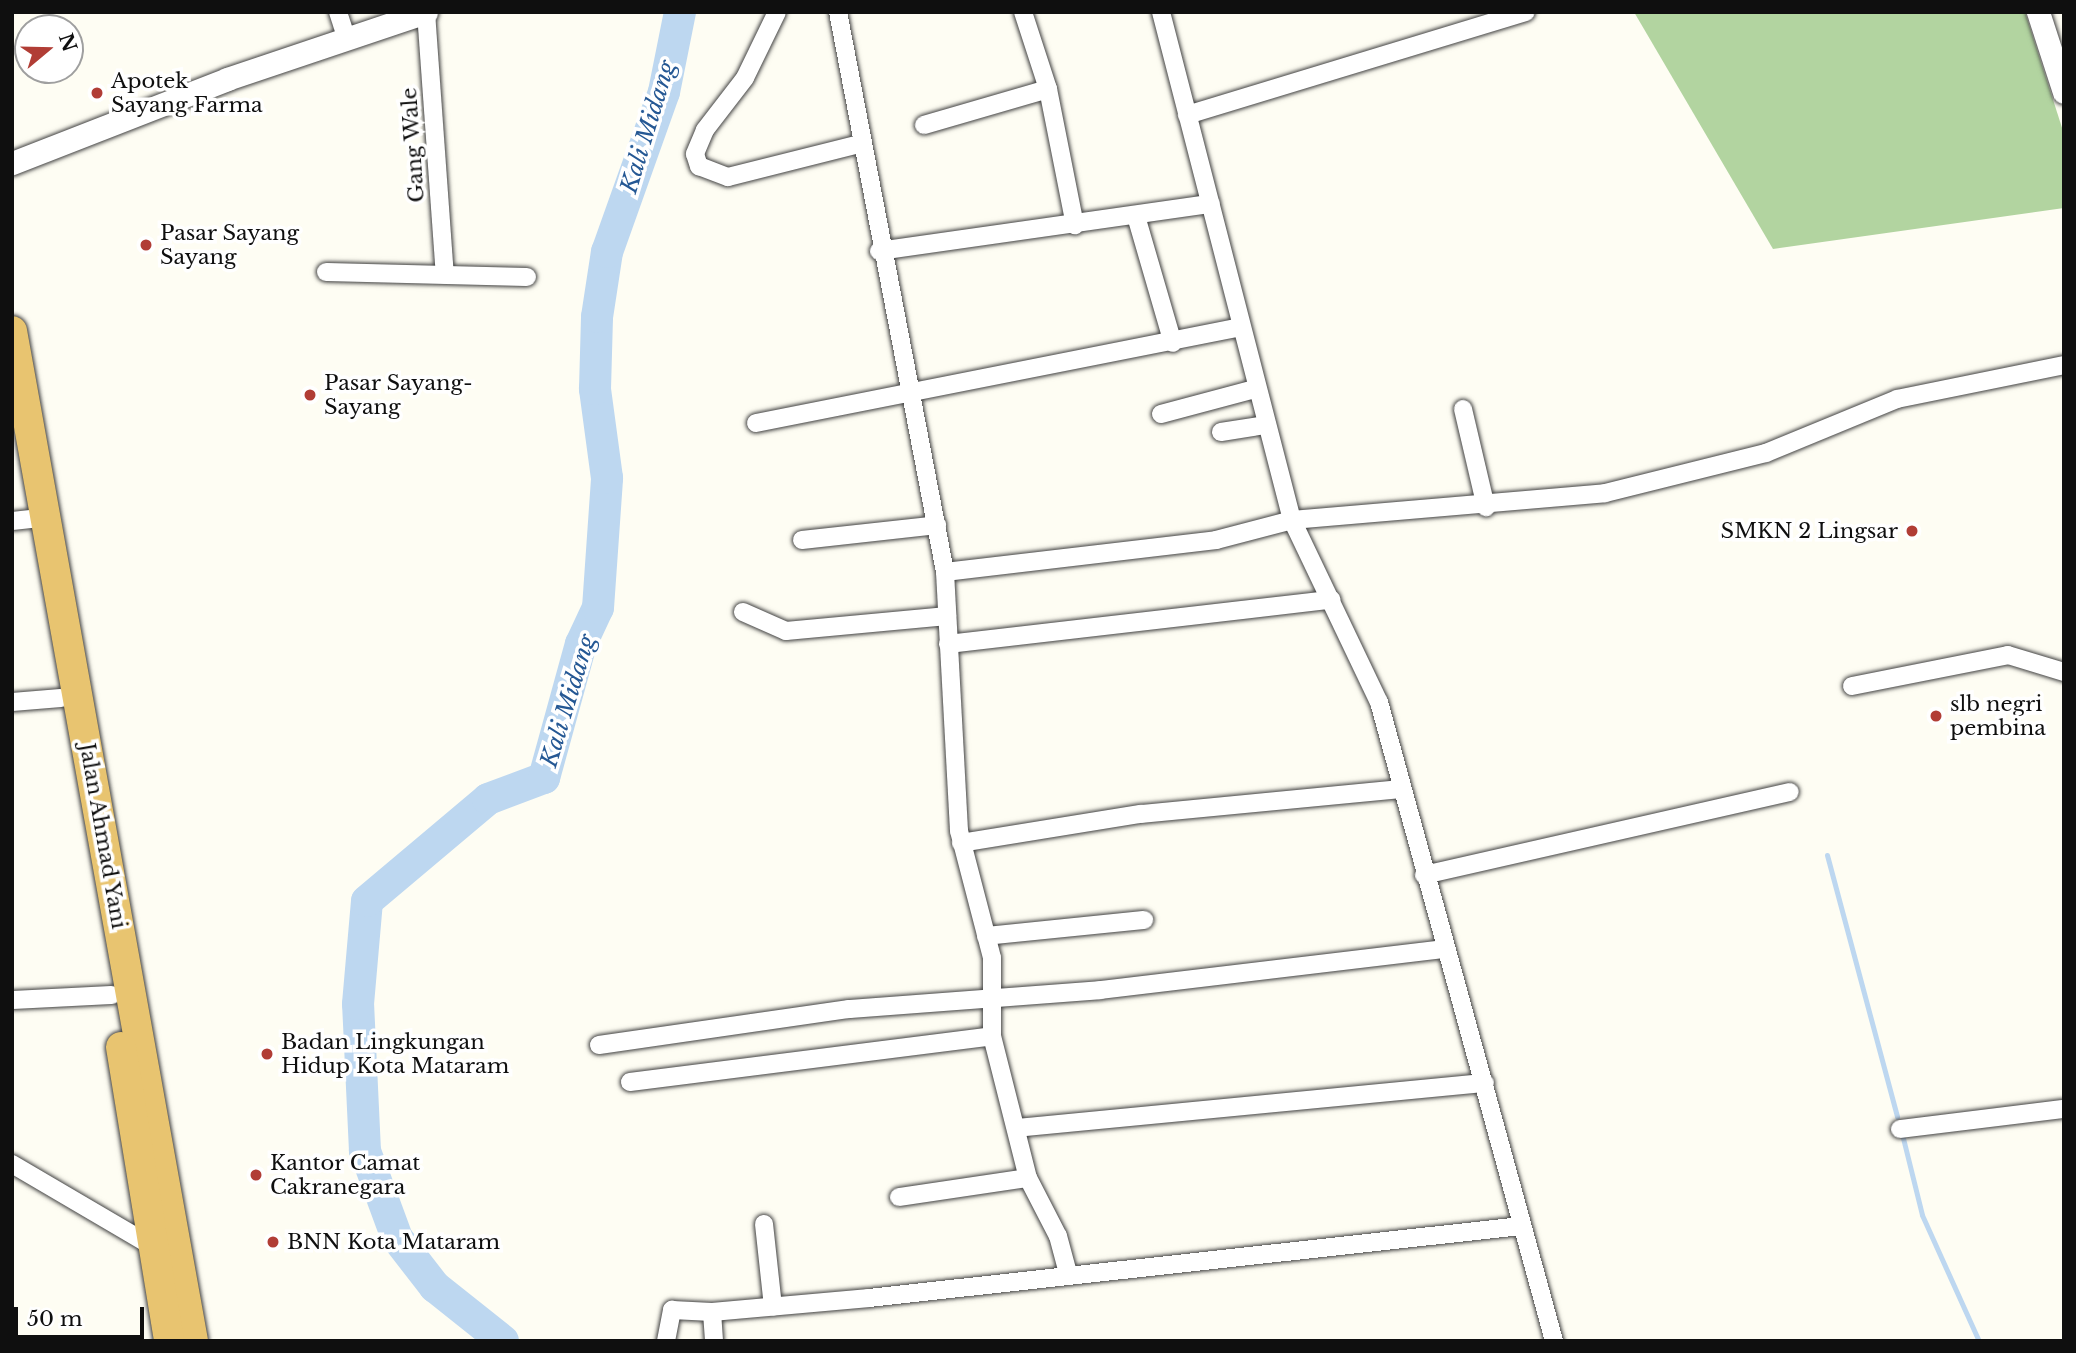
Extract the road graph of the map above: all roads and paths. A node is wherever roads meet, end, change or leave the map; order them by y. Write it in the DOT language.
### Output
graph roads {
  1 [pos="338,12"];
  2 [pos="426,12"];
  3 [pos="777,12"];
  4 [pos="838,12"];
  5 [pos="1023,12"];
  6 [pos="1161,12"];
  7 [pos="1526,12"];
  8 [pos="2038,12"];
  9 [pos="347,39"];
  10 [pos="1048,89"];
  11 [pos="2064,92"];
  12 [pos="1187,115"];
  13 [pos="924,125"];
  14 [pos="859,144"];
  15 [pos="12,163"];
  16 [pos="1211,204"];
  17 [pos="1136,216"];
  18 [pos="1075,225"];
  19 [pos="879,251"];
  20 [pos="326,272"];
  21 [pos="446,274"];
  22 [pos="527,277"];
  23 [pos="1237,328"];
  24 [pos="12,331"];
  25 [pos="1173,343"];
  26 [pos="2064,365"];
  27 [pos="1255,389"];
  28 [pos="911,394"];
  29 [pos="1462,409"];
  30 [pos="1161,414"];
  31 [pos="12,421"];
  32 [pos="756,423"];
  33 [pos="1265,425"];
  34 [pos="1221,432"];
  35 [pos="1486,506"];
  36 [pos="21,520"];
  37 [pos="1292,520"];
  38 [pos="937,524"];
  39 [pos="802,540"];
  40 [pos="945,572"];
  41 [pos="1331,600"];
  42 [pos="743,612"];
  43 [pos="947,616"];
  44 [pos="948,644"];
  45 [pos="2064,671"];
  46 [pos="1852,686"];
  47 [pos="61,698"];
  48 [pos="12,702"];
  49 [pos="78,744"];
  50 [pos="1400,789"];
  51 [pos="1790,792"];
  52 [pos="961,843"];
  53 [pos="1424,875"];
  54 [pos="1143,920"];
  55 [pos="986,936"];
  56 [pos="1445,949"];
  57 [pos="112,995"];
  58 [pos="12,1000"];
  59 [pos="994,1000"];
  60 [pos="992,1036"];
  61 [pos="599,1045"];
  62 [pos="630,1083"];
  63 [pos="1485,1083"];
  64 [pos="2064,1109"];
  65 [pos="1016,1128"];
  66 [pos="1900,1129"];
  67 [pos="12,1164"];
  68 [pos="1028,1178"];
  69 [pos="899,1197"];
  70 [pos="764,1224"];
  71 [pos="1521,1226"];
  72 [pos="155,1248"];
  73 [pos="1068,1274"];
  74 [pos="175,1301"];
  75 [pos="773,1307"];
  76 [pos="712,1312"];
  77 [pos="169,1341"];
  78 [pos="193,1341"];
  79 [pos="666,1341"];
  80 [pos="714,1341"];
  81 [pos="1554,1341"];
  1 -- 9 [label="street"];
  2 -- 9 [label="street"];
  2 -- 21 [label="street, Gang Wale"];
  3 -- 14 [label="street"];
  4 -- 14 [label="street"];
  5 -- 10 [label="street"];
  6 -- 12 [label="street"];
  7 -- 12 [label="street"];
  8 -- 11 [label="street"];
  9 -- 15 [label="street"];
  10 -- 13 [label="street"];
  10 -- 18 [label="street"];
  12 -- 16 [label="street"];
  14 -- 19 [label="street"];
  16 -- 17 [label="street"];
  16 -- 23 [label="street"];
  17 -- 18 [label="street"];
  17 -- 25 [label="street"];
  18 -- 19 [label="street"];
  19 -- 28 [label="street"];
  20 -- 21 [label="street"];
  21 -- 22 [label="street"];
  23 -- 25 [label="street"];
  23 -- 27 [label="street"];
  24 -- 49 [label="highway, Jalan Ahmad Yani"];
  25 -- 28 [label="street"];
  26 -- 35 [label="street"];
  27 -- 30 [label="street"];
  27 -- 33 [label="street"];
  28 -- 32 [label="street"];
  28 -- 38 [label="street"];
  29 -- 35 [label="street"];
  31 -- 36 [label="highway"];
  33 -- 34 [label="street"];
  33 -- 37 [label="street"];
  35 -- 37 [label="street"];
  36 -- 47 [label="highway"];
  37 -- 40 [label="street"];
  37 -- 41 [label="street"];
  38 -- 39 [label="street"];
  38 -- 40 [label="street"];
  40 -- 43 [label="street"];
  41 -- 44 [label="street"];
  41 -- 50 [label="street"];
  42 -- 43 [label="street"];
  43 -- 44 [label="street"];
  44 -- 52 [label="street"];
  45 -- 46 [label="street"];
  47 -- 48 [label="street"];
  47 -- 49 [label="highway"];
  49 -- 57 [label="highway"];
  49 -- 74 [label="highway, Jalan Ahmad Yani"];
  50 -- 52 [label="street"];
  50 -- 53 [label="street"];
  51 -- 53 [label="street"];
  52 -- 55 [label="street"];
  53 -- 56 [label="street"];
  54 -- 55 [label="street"];
  55 -- 59 [label="street"];
  56 -- 59 [label="street"];
  56 -- 63 [label="street"];
  57 -- 58 [label="street"];
  57 -- 72 [label="highway"];
  59 -- 60 [label="street"];
  59 -- 61 [label="street"];
  60 -- 62 [label="street"];
  60 -- 65 [label="street"];
  63 -- 65 [label="street"];
  63 -- 71 [label="street"];
  64 -- 66 [label="street"];
  65 -- 68 [label="street"];
  67 -- 72 [label="street"];
  68 -- 69 [label="street"];
  68 -- 73 [label="street"];
  70 -- 75 [label="street"];
  71 -- 73 [label="street"];
  71 -- 81 [label="street"];
  72 -- 74 [label="highway"];
  73 -- 75 [label="street"];
  74 -- 77 [label="highway"];
  74 -- 78 [label="highway, Jalan Ahmad Yani"];
  75 -- 76 [label="street"];
  76 -- 79 [label="street"];
  76 -- 80 [label="street"];
}
